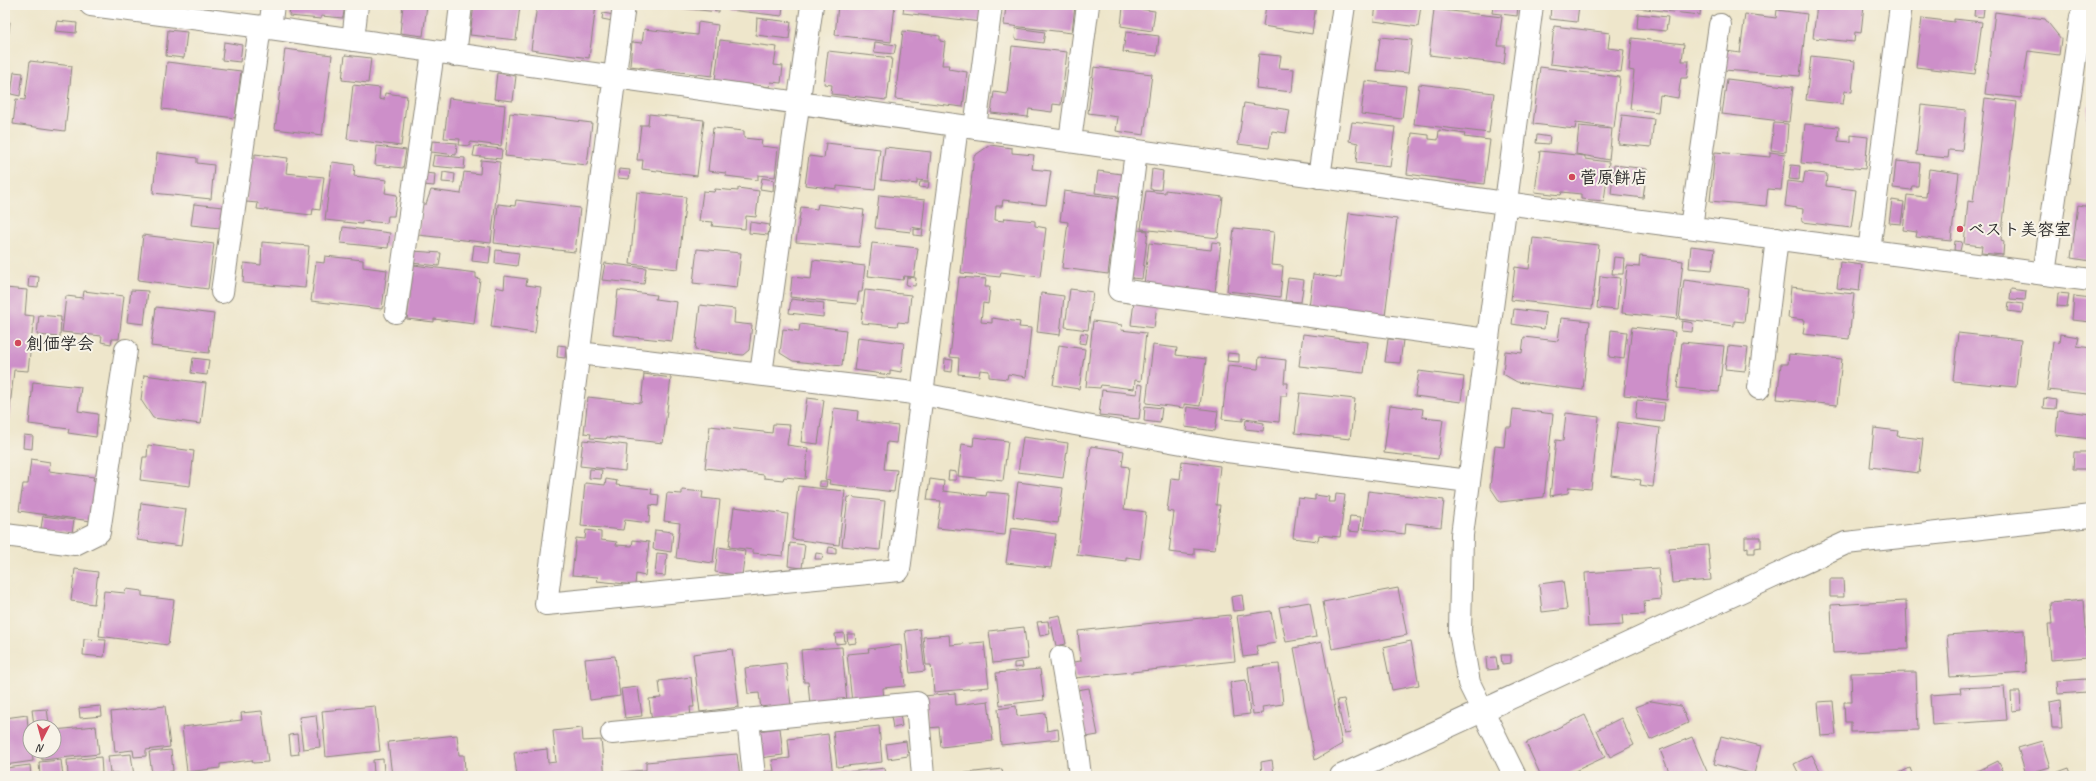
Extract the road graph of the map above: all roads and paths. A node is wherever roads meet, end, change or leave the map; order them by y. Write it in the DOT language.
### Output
graph roads {
  1 [pos="91,5"];
  2 [pos="273,5"];
  3 [pos="357,5"];
  4 [pos="461,5"];
  5 [pos="624,5"];
  6 [pos="812,5"];
  7 [pos="991,5"];
  8 [pos="1088,5"];
  9 [pos="1344,5"];
  10 [pos="1532,5"];
  11 [pos="1901,5"];
  12 [pos="2081,17"];
  13 [pos="1720,25"];
  14 [pos="265,28"];
  15 [pos="353,40"];
  16 [pos="433,52"];
  17 [pos="456,55"];
  18 [pos="614,78"];
  19 [pos="799,104"];
  20 [pos="966,127"];
  21 [pos="1070,141"];
  22 [pos="1136,151"];
  23 [pos="1319,177"];
  24 [pos="1505,203"];
  25 [pos="1691,227"];
  26 [pos="1777,238"];
  27 [pos="1869,250"];
  28 [pos="2044,274"];
  29 [pos="2091,280"];
  30 [pos="222,292"];
  31 [pos="396,312"];
  32 [pos="1487,340"];
  33 [pos="126,350"];
  34 [pos="579,353"];
  35 [pos="761,374"];
  36 [pos="1759,388"];
  37 [pos="922,394"];
  38 [pos="1469,481"];
  39 [pos="2091,516"];
  40 [pos="5,535"];
  41 [pos="1060,657"];
  42 [pos="1483,710"];
  43 [pos="748,720"];
  44 [pos="612,733"];
  45 [pos="754,776"];
  46 [pos="923,776"];
  47 [pos="1080,776"];
  48 [pos="1342,776"];
  49 [pos="1515,776"];
  1 -- 14 [label="street"];
  2 -- 14 [label="street"];
  3 -- 15 [label="street"];
  4 -- 17 [label="street"];
  5 -- 18 [label="street"];
  6 -- 19 [label="street"];
  7 -- 20 [label="street"];
  8 -- 21 [label="street"];
  9 -- 23 [label="street"];
  10 -- 24 [label="street"];
  11 -- 27 [label="street"];
  12 -- 28 [label="street"];
  13 -- 25 [label="street"];
  14 -- 15 [label="street"];
  14 -- 30 [label="street"];
  15 -- 16 [label="street"];
  16 -- 17 [label="street"];
  16 -- 31 [label="street"];
  17 -- 18 [label="street"];
  18 -- 19 [label="street"];
  18 -- 34 [label="street"];
  19 -- 20 [label="street"];
  19 -- 35 [label="street"];
  20 -- 21 [label="street"];
  20 -- 37 [label="street"];
  21 -- 22 [label="street"];
  22 -- 23 [label="street"];
  22 -- 32 [label="street"];
  23 -- 24 [label="street"];
  24 -- 25 [label="street"];
  24 -- 32 [label="street"];
  25 -- 26 [label="street"];
  26 -- 27 [label="street"];
  26 -- 36 [label="street"];
  27 -- 28 [label="street"];
  28 -- 29 [label="street"];
  32 -- 38 [label="street"];
  33 -- 40 [label="street"];
  34 -- 35 [label="street"];
  34 -- 37 [label="street"];
  35 -- 37 [label="street"];
  37 -- 38 [label="street"];
  38 -- 42 [label="street"];
  39 -- 42 [label="street"];
  41 -- 47 [label="street"];
  42 -- 48 [label="street"];
  42 -- 49 [label="street"];
  43 -- 44 [label="street"];
  43 -- 45 [label="street"];
  43 -- 46 [label="street"];
}
